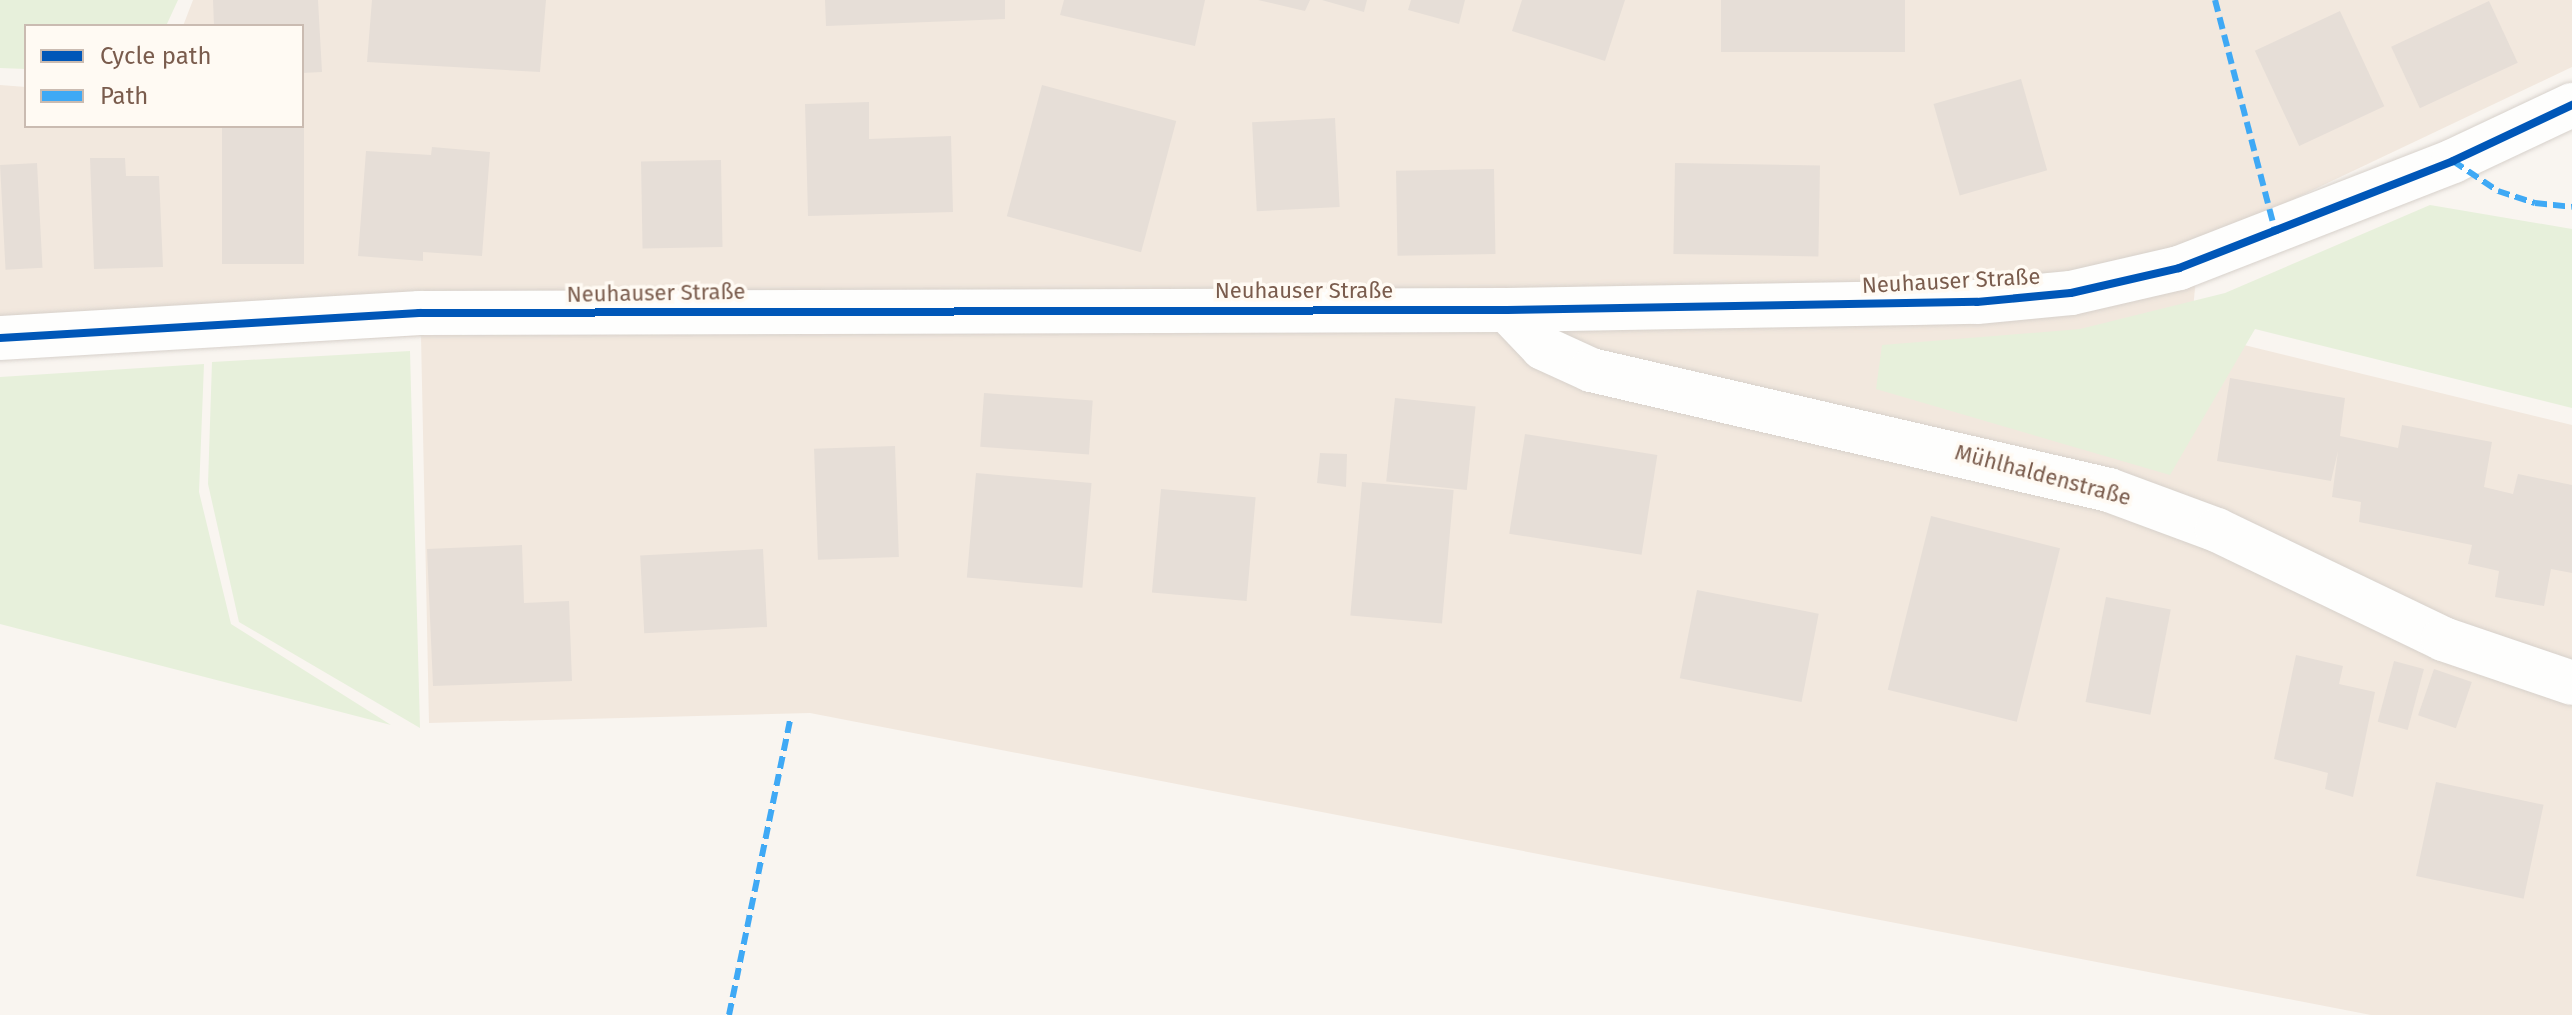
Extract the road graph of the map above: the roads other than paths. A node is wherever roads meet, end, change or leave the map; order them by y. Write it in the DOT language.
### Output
graph roads {
  1 [pos="2572,105"];
  2 [pos="1507,310"];
  3 [pos="0,338"];
  4 [pos="2572,683"];
  1 -- 2 [label="street, Neuhauser Straße"];
  2 -- 3 [label="street, Neuhauser Straße"];
  2 -- 4 [label="street, Mühlhaldenstraße"];
}
